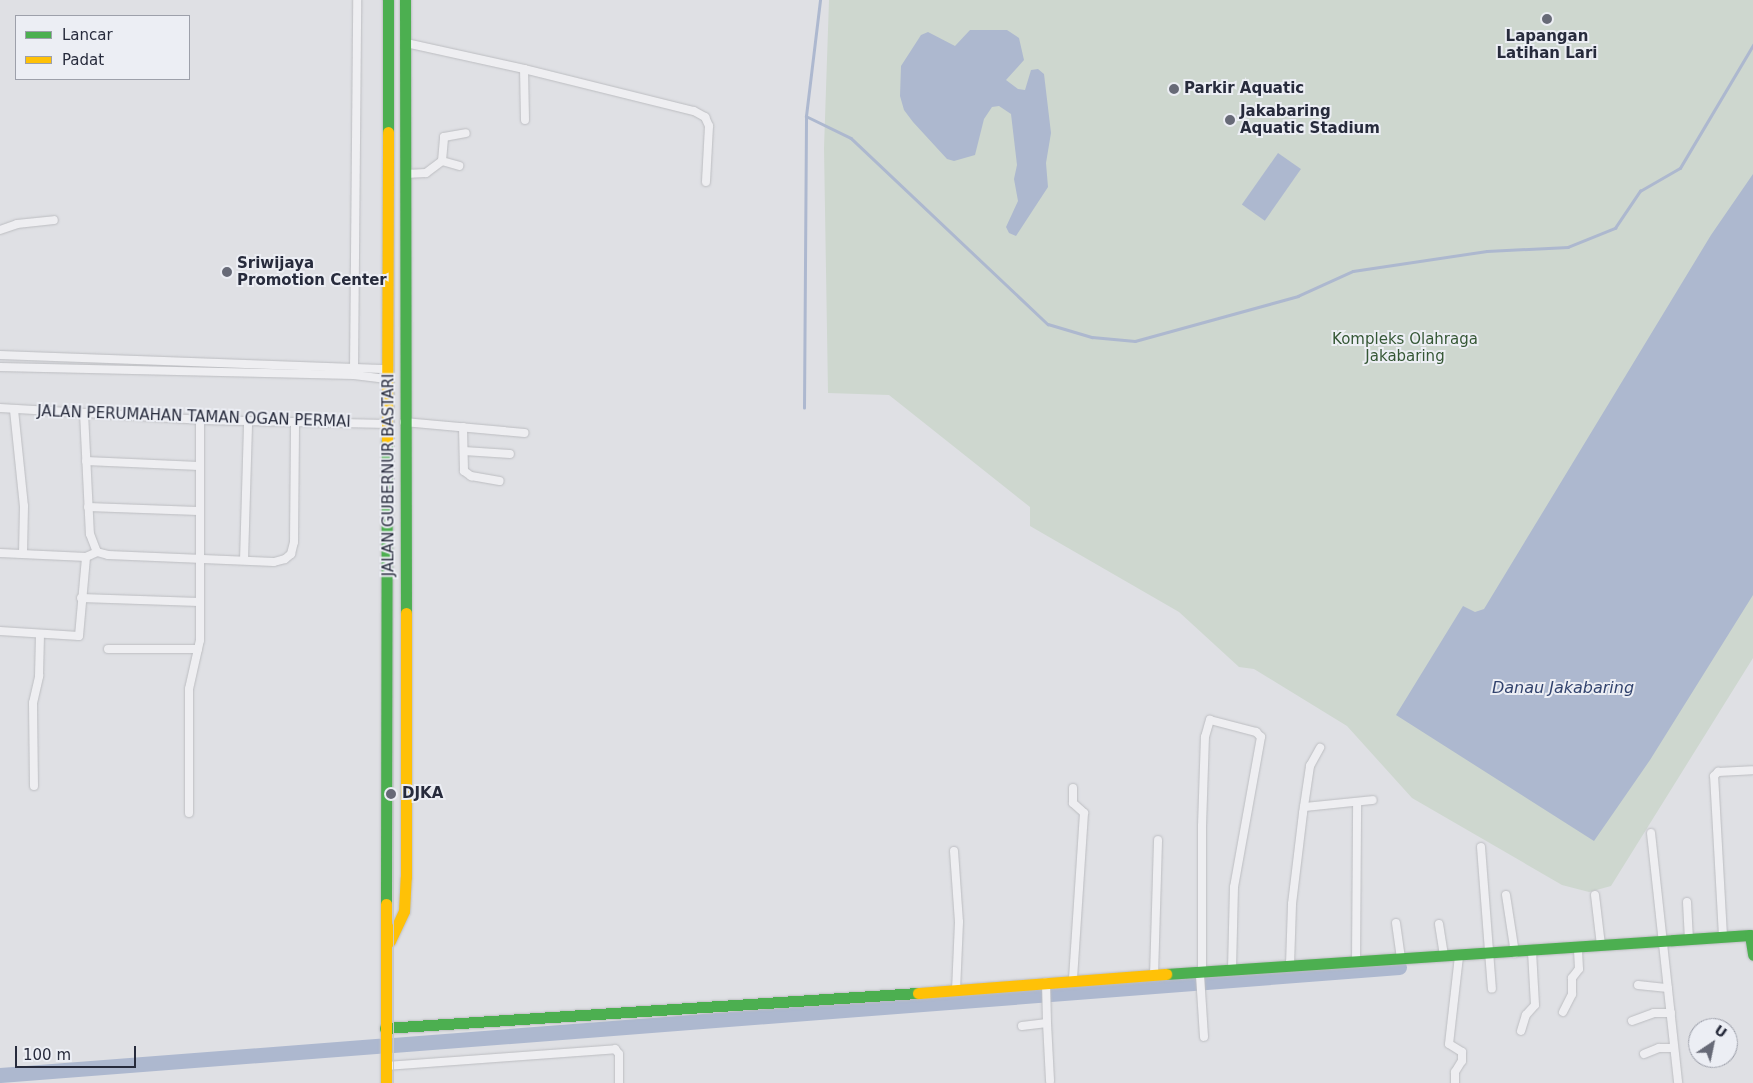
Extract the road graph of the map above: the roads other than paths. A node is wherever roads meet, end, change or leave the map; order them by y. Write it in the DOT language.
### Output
graph roads {
  1 [pos="357,0"];
  2 [pos="388,0"];
  3 [pos="405,0"];
  4 [pos="406,43"];
  5 [pos="524,69"];
  6 [pos="525,120"];
  7 [pos="466,133"];
  8 [pos="442,161"];
  9 [pos="458,166"];
  10 [pos="405,174"];
  11 [pos="706,182"];
  12 [pos="54,220"];
  13 [pos="0,230"];
  14 [pos="0,355"];
  15 [pos="0,367"];
  16 [pos="354,371"];
  17 [pos="384,373"];
  18 [pos="0,408"];
  19 [pos="14,410"];
  20 [pos="84,413"];
  21 [pos="200,420"];
  22 [pos="248,422"];
  23 [pos="404,422"];
  24 [pos="295,424"];
  25 [pos="388,424"];
  26 [pos="463,427"];
  27 [pos="525,433"];
  28 [pos="464,451"];
  29 [pos="510,454"];
  30 [pos="86,461"];
  31 [pos="199,466"];
  32 [pos="500,481"];
  33 [pos="88,507"];
  34 [pos="198,511"];
  35 [pos="97,552"];
  36 [pos="0,553"];
  37 [pos="23,554"];
  38 [pos="86,557"];
  39 [pos="199,558"];
  40 [pos="244,560"];
  41 [pos="81,598"];
  42 [pos="200,602"];
  43 [pos="0,631"];
  44 [pos="40,634"];
  45 [pos="108,649"];
  46 [pos="198,649"];
  47 [pos="387,651"];
  48 [pos="404,655"];
  49 [pos="1320,748"];
  50 [pos="1752,770"];
  51 [pos="34,786"];
  52 [pos="1072,788"];
  53 [pos="1373,800"];
  54 [pos="1357,802"];
  55 [pos="1304,807"];
  56 [pos="189,813"];
  57 [pos="1651,833"];
  58 [pos="1158,840"];
  59 [pos="1481,847"];
  60 [pos="954,851"];
  61 [pos="1506,896"];
  62 [pos="1595,896"];
  63 [pos="1686,902"];
  64 [pos="1396,923"];
  65 [pos="1439,924"];
  66 [pos="1753,927"];
  67 [pos="1723,931"];
  68 [pos="1662,934"];
  69 [pos="1688,934"];
  70 [pos="1753,935"];
  71 [pos="1601,945"];
  72 [pos="387,947"];
  73 [pos="1578,947"];
  74 [pos="1532,951"];
  75 [pos="1515,953"];
  76 [pos="1492,954"];
  77 [pos="1753,955"];
  78 [pos="1458,956"];
  79 [pos="1444,958"];
  80 [pos="1401,960"];
  81 [pos="1356,963"];
  82 [pos="1290,965"];
  83 [pos="1201,970"];
  84 [pos="1232,970"];
  85 [pos="1154,976"];
  86 [pos="1073,980"];
  87 [pos="1638,985"];
  88 [pos="1668,988"];
  89 [pos="1492,989"];
  90 [pos="1047,990"];
  91 [pos="956,992"];
  92 [pos="1563,1012"];
  93 [pos="1671,1013"];
  94 [pos="1632,1021"];
  95 [pos="1047,1023"];
  96 [pos="1022,1026"];
  97 [pos="386,1028"];
  98 [pos="1521,1031"];
  99 [pos="1204,1037"];
  100 [pos="1674,1048"];
  101 [pos="1644,1054"];
  102 [pos="386,1066"];
  103 [pos="1050,1081"];
  104 [pos="386,1083"];
  105 [pos="620,1083"];
  106 [pos="1455,1083"];
  107 [pos="1678,1083"];
  1 -- 16 [label="street"];
  2 -- 17 [label="main road, JALAN GUBERNUR BASTARI"];
  3 -- 4 [label="main road, JALAN GUBERNUR BASTARI"];
  4 -- 5 [label="street"];
  4 -- 10 [label="main road, JALAN GUBERNUR BASTARI"];
  5 -- 6 [label="street"];
  5 -- 11 [label="street"];
  7 -- 8 [label="street"];
  8 -- 9 [label="street"];
  8 -- 10 [label="street"];
  10 -- 23 [label="main road, JALAN GUBERNUR BASTARI"];
  12 -- 13 [label="street"];
  14 -- 16 [label="street"];
  15 -- 16 [label="street"];
  16 -- 17 [label="street"];
  16 -- 17 [label="street"];
  17 -- 25 [label="main road, JALAN GUBERNUR BASTARI"];
  18 -- 19 [label="street, JALAN PERUMAHAN TAMAN OGAN PERMAI"];
  19 -- 20 [label="street, JALAN PERUMAHAN TAMAN OGAN PERMAI"];
  19 -- 37 [label="street"];
  20 -- 21 [label="street, JALAN PERUMAHAN TAMAN OGAN PERMAI"];
  20 -- 30 [label="street"];
  21 -- 22 [label="street, JALAN PERUMAHAN TAMAN OGAN PERMAI"];
  21 -- 31 [label="street"];
  22 -- 24 [label="street, JALAN PERUMAHAN TAMAN OGAN PERMAI"];
  22 -- 40 [label="street"];
  23 -- 26 [label="street"];
  23 -- 48 [label="main road, JALAN GUBERNUR BASTARI"];
  24 -- 25 [label="street, JALAN PERUMAHAN TAMAN OGAN PERMAI"];
  24 -- 40 [label="street"];
  25 -- 47 [label="main road, JALAN GUBERNUR BASTARI"];
  26 -- 27 [label="street"];
  26 -- 28 [label="street"];
  28 -- 29 [label="street"];
  28 -- 32 [label="street"];
  30 -- 31 [label="street"];
  30 -- 33 [label="street"];
  31 -- 34 [label="street"];
  33 -- 34 [label="street"];
  33 -- 35 [label="street"];
  34 -- 39 [label="street"];
  35 -- 38 [label="street"];
  35 -- 39 [label="street"];
  36 -- 37 [label="street"];
  37 -- 38 [label="street"];
  38 -- 41 [label="street"];
  39 -- 40 [label="street"];
  39 -- 42 [label="street"];
  41 -- 42 [label="street"];
  41 -- 44 [label="street"];
  42 -- 46 [label="street"];
  43 -- 44 [label="street"];
  44 -- 51 [label="street"];
  45 -- 46 [label="street"];
  46 -- 56 [label="street"];
  47 -- 48 [label="main road"];
  47 -- 72 [label="main road, JALAN GUBERNUR BASTARI"];
  48 -- 72 [label="main road, JALAN GUBERNUR BASTARI"];
  49 -- 55 [label="street"];
  50 -- 67 [label="street"];
  52 -- 86 [label="street"];
  53 -- 54 [label="street"];
  54 -- 55 [label="street"];
  54 -- 81 [label="street"];
  55 -- 82 [label="street"];
  57 -- 68 [label="street"];
  58 -- 85 [label="street"];
  59 -- 76 [label="street"];
  60 -- 91 [label="street"];
  61 -- 75 [label="street"];
  62 -- 71 [label="street"];
  63 -- 69 [label="street"];
  64 -- 80 [label="street"];
  65 -- 79 [label="street"];
  66 -- 70 [label="street"];
  67 -- 69 [label="main road"];
  67 -- 77 [label="main road"];
  68 -- 69 [label="main road"];
  68 -- 71 [label="main road"];
  68 -- 88 [label="street"];
  71 -- 73 [label="main road"];
  72 -- 97 [label="main road, JALAN GUBERNUR BASTARI"];
  73 -- 74 [label="main road"];
  73 -- 92 [label="street"];
  74 -- 75 [label="main road"];
  74 -- 98 [label="street"];
  75 -- 76 [label="main road"];
  76 -- 78 [label="main road"];
  76 -- 89 [label="street"];
  78 -- 79 [label="main road"];
  78 -- 106 [label="street"];
  79 -- 80 [label="main road"];
  80 -- 81 [label="main road"];
  81 -- 82 [label="main road"];
  82 -- 84 [label="main road"];
  83 -- 84 [label="main road"];
  83 -- 84 [label="street"];
  83 -- 85 [label="main road"];
  83 -- 99 [label="street"];
  85 -- 86 [label="main road"];
  86 -- 90 [label="main road"];
  87 -- 88 [label="street"];
  88 -- 93 [label="street"];
  90 -- 91 [label="main road"];
  90 -- 95 [label="street"];
  91 -- 97 [label="main road"];
  93 -- 94 [label="street"];
  93 -- 100 [label="street"];
  95 -- 96 [label="street"];
  95 -- 103 [label="street"];
  97 -- 102 [label="main road, JALAN GUBERNUR BASTARI"];
  100 -- 101 [label="street"];
  100 -- 107 [label="street"];
  102 -- 104 [label="main road, JALAN GUBERNUR BASTARI"];
  102 -- 105 [label="street"];
}
